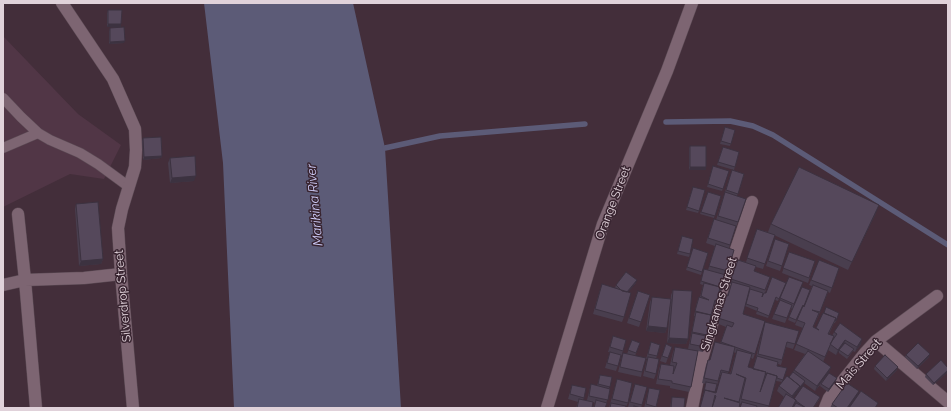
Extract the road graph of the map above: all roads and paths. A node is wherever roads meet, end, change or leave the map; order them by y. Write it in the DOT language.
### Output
graph roads {
  1 [pos="62,3"];
  2 [pos="692,3"];
  3 [pos="3,98"];
  4 [pos="38,133"];
  5 [pos="3,148"];
  6 [pos="128,186"];
  7 [pos="752,202"];
  8 [pos="18,214"];
  9 [pos="121,274"];
  10 [pos="25,280"];
  11 [pos="3,285"];
  12 [pos="937,296"];
  13 [pos="876,341"];
  14 [pos="948,402"];
  15 [pos="36,408"];
  16 [pos="133,408"];
  17 [pos="547,408"];
  18 [pos="692,408"];
  19 [pos="825,408"];
  1 -- 6 [label="street, Silverdrop Street"];
  2 -- 17 [label="street, Orange Street"];
  3 -- 4 [label="lane"];
  4 -- 5 [label="lane"];
  4 -- 6 [label="lane"];
  6 -- 9 [label="street, Silverdrop Street"];
  7 -- 18 [label="street, Singkamas Street"];
  8 -- 10 [label="street"];
  9 -- 10 [label="street"];
  9 -- 16 [label="street, Silverdrop Street"];
  10 -- 11 [label="street"];
  10 -- 15 [label="street"];
  12 -- 13 [label="street, Mais Street"];
  13 -- 14 [label="street"];
  13 -- 19 [label="street, Mais Street"];
}
